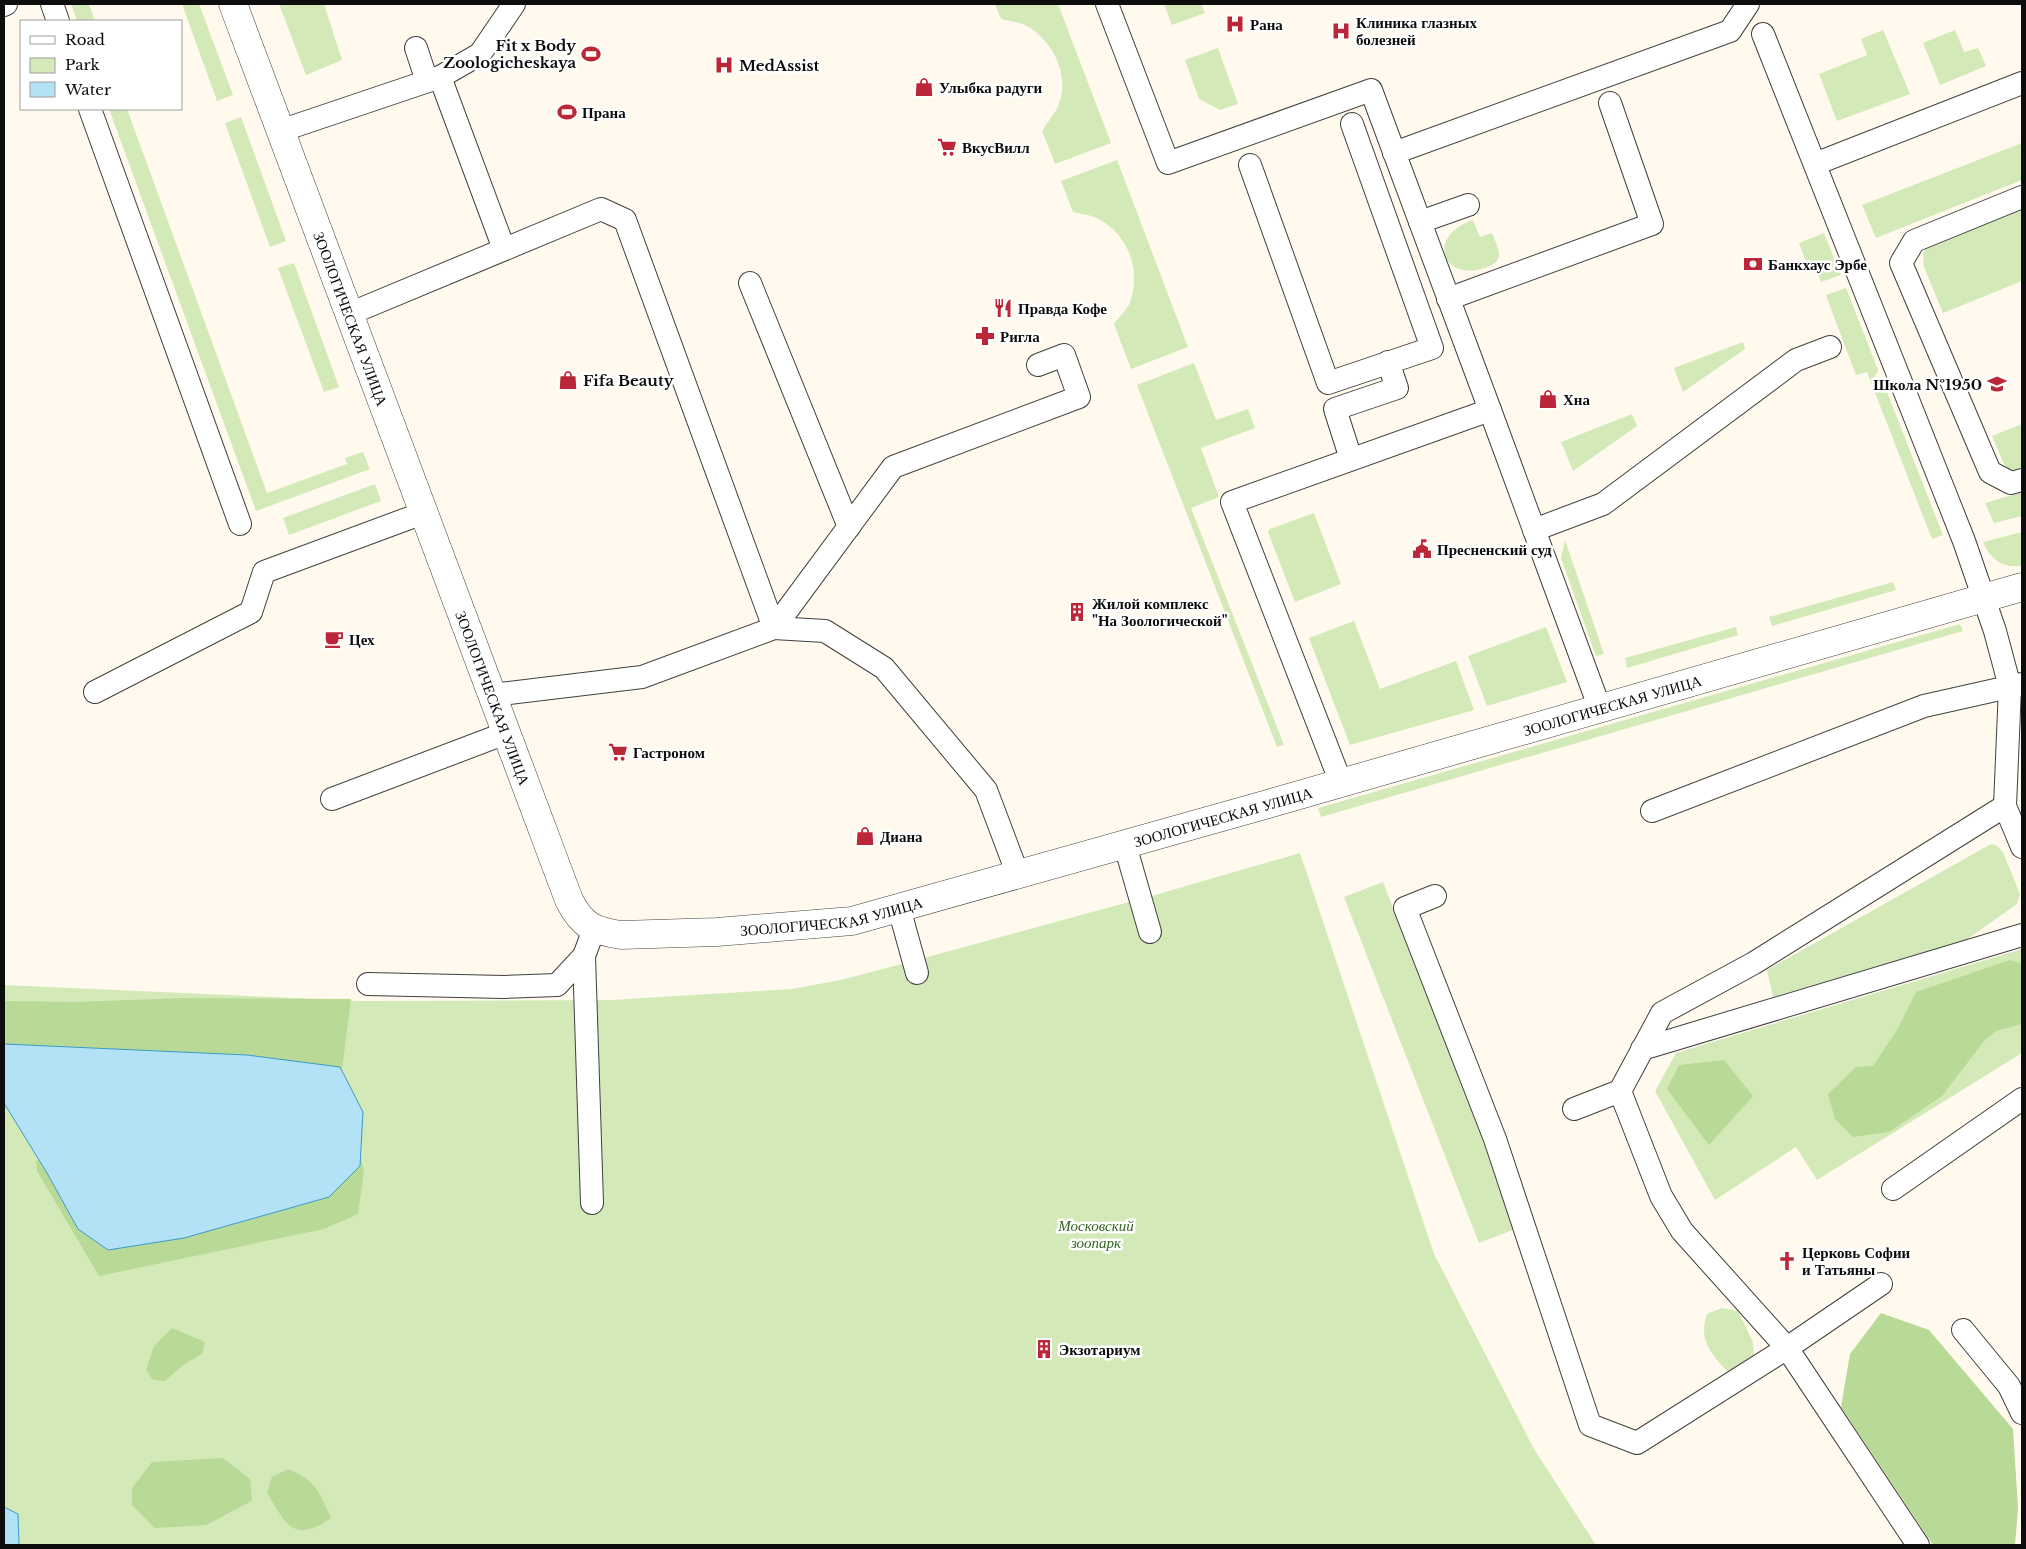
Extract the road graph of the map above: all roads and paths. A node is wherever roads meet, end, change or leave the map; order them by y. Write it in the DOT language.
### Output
graph roads {
  1 [pos="52,4"];
  2 [pos="233,4"];
  3 [pos="512,4"];
  4 [pos="1107,4"];
  5 [pos="1748,4"];
  6 [pos="58,20"];
  7 [pos="1763,34"];
  8 [pos="416,48"];
  9 [pos="434,79"];
  10 [pos="2022,83"];
  11 [pos="1610,103"];
  12 [pos="90,110"];
  13 [pos="1352,124"];
  14 [pos="280,131"];
  15 [pos="1394,153"];
  16 [pos="1815,164"];
  17 [pos="1250,165"];
  18 [pos="2022,197"];
  19 [pos="1468,205"];
  20 [pos="1420,222"];
  21 [pos="504,249"];
  22 [pos="750,283"];
  23 [pos="1448,299"];
  24 [pos="349,314"];
  25 [pos="1830,347"];
  26 [pos="1388,362"];
  27 [pos="1038,365"];
  28 [pos="1490,410"];
  29 [pos="1351,459"];
  30 [pos="2022,480"];
  31 [pos="423,513"];
  32 [pos="240,524"];
  33 [pos="849,527"];
  34 [pos="1534,530"];
  35 [pos="2022,587"];
  36 [pos="1984,598"];
  37 [pos="774,628"];
  38 [pos="2016,685"];
  39 [pos="95,692"];
  40 [pos="492,695"];
  41 [pos="1600,708"];
  42 [pos="506,734"];
  43 [pos="1341,783"];
  44 [pos="332,799"];
  45 [pos="2005,806"];
  46 [pos="1652,811"];
  47 [pos="1125,845"];
  48 [pos="2022,847"];
  49 [pos="1018,875"];
  50 [pos="1435,896"];
  51 [pos="898,908"];
  52 [pos="594,929"];
  53 [pos="1150,932"];
  54 [pos="2022,935"];
  55 [pos="584,956"];
  56 [pos="917,973"];
  57 [pos="368,984"];
  58 [pos="1642,1049"];
  59 [pos="1620,1091"];
  60 [pos="2022,1099"];
  61 [pos="1574,1109"];
  62 [pos="1893,1189"];
  63 [pos="592,1203"];
  64 [pos="1881,1284"];
  65 [pos="1964,1330"];
  66 [pos="1787,1348"];
  67 [pos="2022,1413"];
  68 [pos="1918,1545"];
  1 -- 6 [label="lane"];
  2 -- 14 [label="street, ЗООЛОГИЧЕСКАЯ УЛИЦА"];
  3 -- 9 [label="lane"];
  4 -- 15 [label="lane"];
  5 -- 15 [label="lane"];
  7 -- 16 [label="lane"];
  8 -- 9 [label="lane"];
  9 -- 14 [label="lane"];
  9 -- 21 [label="lane"];
  10 -- 16 [label="lane"];
  11 -- 23 [label="lane"];
  12 -- 32 [label="lane"];
  13 -- 26 [label="lane"];
  14 -- 24 [label="street, ЗООЛОГИЧЕСКАЯ УЛИЦА"];
  15 -- 20 [label="lane"];
  16 -- 36 [label="lane"];
  17 -- 26 [label="lane"];
  18 -- 30 [label="lane"];
  19 -- 20 [label="lane"];
  20 -- 23 [label="lane"];
  21 -- 24 [label="lane"];
  21 -- 37 [label="lane"];
  22 -- 33 [label="lane"];
  23 -- 28 [label="lane"];
  24 -- 31 [label="street, ЗООЛОГИЧЕСКАЯ УЛИЦА"];
  25 -- 34 [label="lane"];
  26 -- 29 [label="lane"];
  27 -- 33 [label="lane"];
  28 -- 29 [label="lane"];
  28 -- 34 [label="lane"];
  29 -- 43 [label="lane"];
  31 -- 39 [label="lane"];
  31 -- 40 [label="street, ЗООЛОГИЧЕСКАЯ УЛИЦА"];
  33 -- 37 [label="lane"];
  34 -- 41 [label="lane"];
  35 -- 36 [label="street, ЗООЛОГИЧЕСКАЯ УЛИЦА"];
  36 -- 38 [label="lane"];
  36 -- 41 [label="street, ЗООЛОГИЧЕСКАЯ УЛИЦА"];
  37 -- 40 [label="lane"];
  37 -- 49 [label="lane"];
  38 -- 45 [label="lane"];
  38 -- 46 [label="lane"];
  40 -- 42 [label="street, ЗООЛОГИЧЕСКАЯ УЛИЦА"];
  41 -- 43 [label="street, ЗООЛОГИЧЕСКАЯ УЛИЦА"];
  42 -- 44 [label="lane"];
  42 -- 52 [label="street, ЗООЛОГИЧЕСКАЯ УЛИЦА"];
  43 -- 47 [label="street, ЗООЛОГИЧЕСКАЯ УЛИЦА"];
  45 -- 48 [label="lane"];
  45 -- 58 [label="lane"];
  47 -- 49 [label="street, ЗООЛОГИЧЕСКАЯ УЛИЦА"];
  47 -- 53 [label="lane"];
  49 -- 51 [label="street, ЗООЛОГИЧЕСКАЯ УЛИЦА"];
  50 -- 66 [label="lane"];
  51 -- 52 [label="street, ЗООЛОГИЧЕСКАЯ УЛИЦА"];
  51 -- 56 [label="lane"];
  52 -- 55 [label="lane"];
  54 -- 58 [label="lane"];
  55 -- 57 [label="lane"];
  55 -- 63 [label="lane"];
  58 -- 59 [label="lane"];
  59 -- 61 [label="lane"];
  59 -- 66 [label="lane"];
  60 -- 62 [label="lane"];
  64 -- 66 [label="lane"];
  65 -- 67 [label="lane"];
  66 -- 68 [label="lane"];
}
